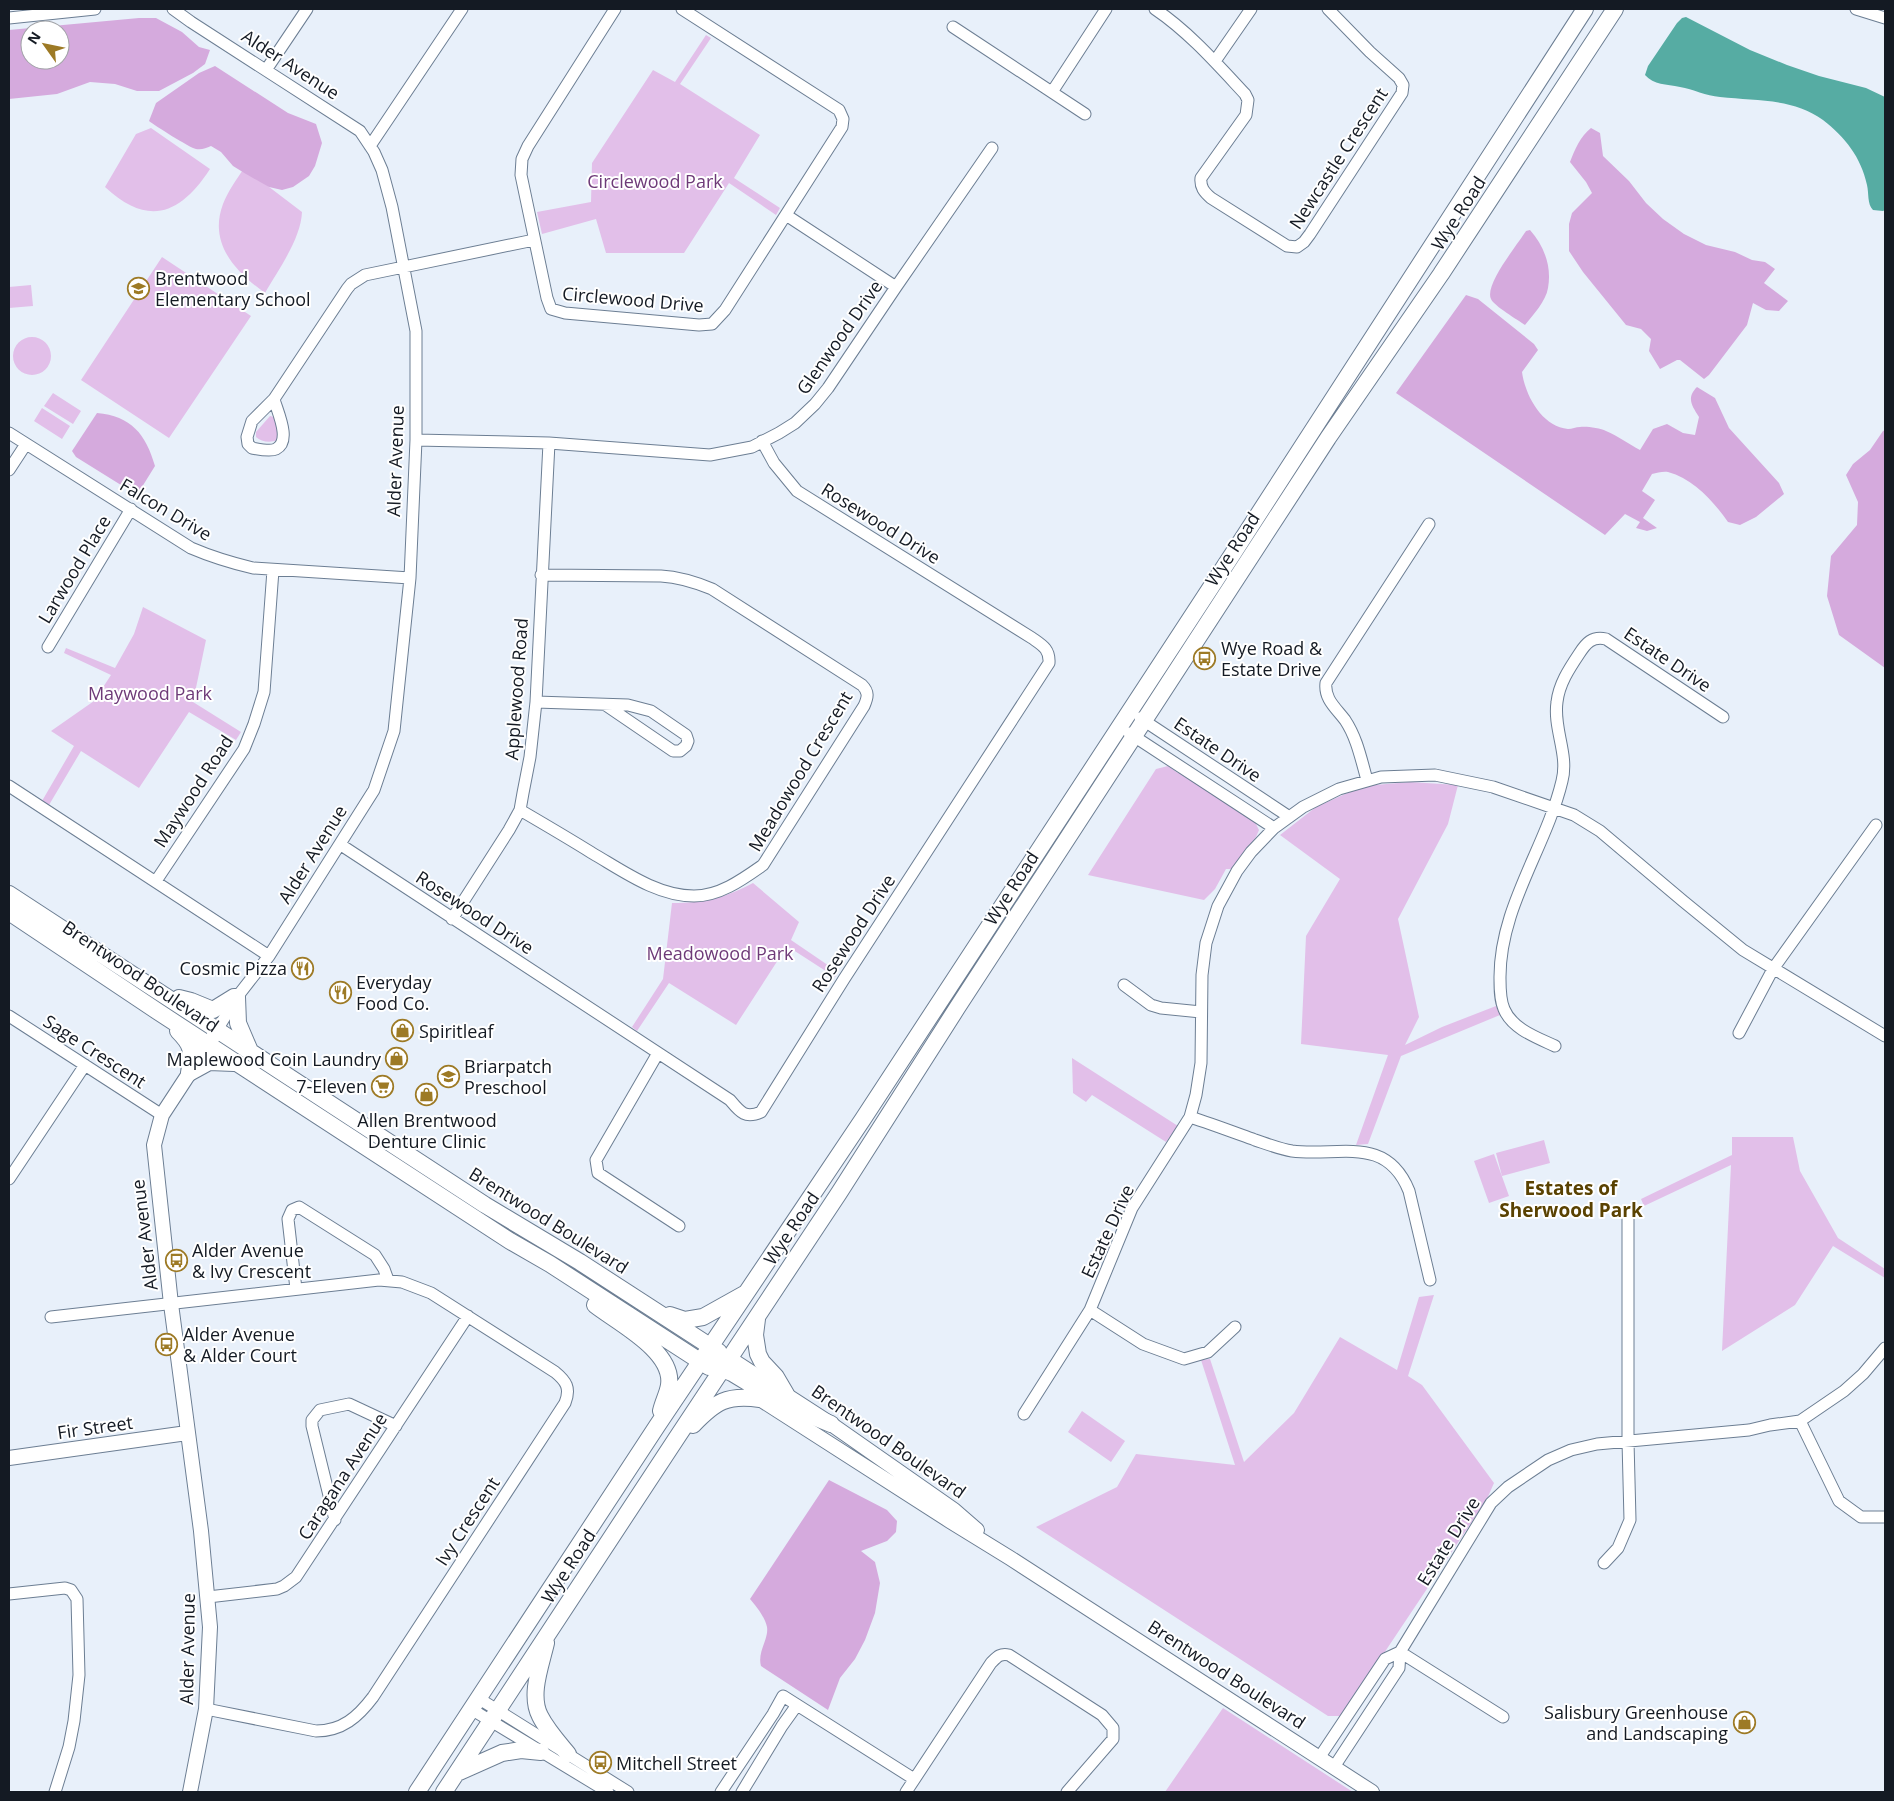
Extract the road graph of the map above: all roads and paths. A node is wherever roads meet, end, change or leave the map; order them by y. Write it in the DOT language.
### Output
graph roads {
  1 [pos="95,9"];
  2 [pos="173,9"];
  3 [pos="307,9"];
  4 [pos="462,9"];
  5 [pos="615,9"];
  6 [pos="682,9"];
  7 [pos="1106,9"];
  8 [pos="1155,9"];
  9 [pos="1250,9"];
  10 [pos="1328,9"];
  11 [pos="1586,9"];
  12 [pos="1615,9"];
  13 [pos="1856,9"];
  14 [pos="9,18"];
  15 [pos="1885,18"];
  16 [pos="953,27"];
  17 [pos="1215,61"];
  18 [pos="266,70"];
  19 [pos="1052,92"];
  20 [pos="1085,114"];
  21 [pos="370,146"];
  22 [pos="992,148"];
  23 [pos="786,215"];
  24 [pos="534,240"];
  25 [pos="403,267"];
  26 [pos="896,287"];
  27 [pos="274,399"];
  28 [pos="9,433"];
  29 [pos="416,440"];
  30 [pos="762,441"];
  31 [pos="549,443"];
  32 [pos="26,444"];
  33 [pos="9,470"];
  34 [pos="131,509"];
  35 [pos="1429,524"];
  36 [pos="273,570"];
  37 [pos="541,575"];
  38 [pos="410,578"];
  39 [pos="48,647"];
  40 [pos="536,702"];
  41 [pos="607,706"];
  42 [pos="1129,711"];
  43 [pos="1723,717"];
  44 [pos="1144,721"];
  45 [pos="1119,727"];
  46 [pos="1135,736"];
  47 [pos="1367,780"];
  48 [pos="9,786"];
  49 [pos="1554,807"];
  50 [pos="520,810"];
  51 [pos="1288,816"];
  52 [pos="1876,825"];
  53 [pos="1274,828"];
  54 [pos="341,845"];
  55 [pos="156,881"];
  56 [pos="9,894"];
  57 [pos="9,912"];
  58 [pos="452,918"];
  59 [pos="269,956"];
  60 [pos="1773,970"];
  61 [pos="1124,985"];
  62 [pos="164,996"];
  63 [pos="237,997"];
  64 [pos="157,1011"];
  65 [pos="1202,1012"];
  66 [pos="9,1016"];
  67 [pos="217,1030"];
  68 [pos="1739,1033"];
  69 [pos="1885,1036"];
  70 [pos="208,1045"];
  71 [pos="1555,1046"];
  72 [pos="250,1051"];
  73 [pos="658,1053"];
  74 [pos="238,1064"];
  75 [pos="85,1065"];
  76 [pos="189,1073"];
  77 [pos="162,1115"];
  78 [pos="1190,1116"];
  79 [pos="9,1179"];
  80 [pos="1628,1213"];
  81 [pos="679,1226"];
  82 [pos="510,1241"];
  83 [pos="388,1280"];
  84 [pos="1430,1280"];
  85 [pos="296,1289"];
  86 [pos="748,1292"];
  87 [pos="765,1302"];
  88 [pos="171,1304"];
  89 [pos="652,1308"];
  90 [pos="1090,1310"];
  91 [pos="468,1316"];
  92 [pos="51,1317"];
  93 [pos="1235,1326"];
  94 [pos="711,1347"];
  95 [pos="1885,1348"];
  96 [pos="700,1362"];
  97 [pos="724,1366"];
  98 [pos="786,1394"];
  99 [pos="760,1399"];
  100 [pos="1024,1414"];
  101 [pos="1800,1421"];
  102 [pos="831,1424"];
  103 [pos="396,1426"];
  104 [pos="657,1426"];
  105 [pos="187,1433"];
  106 [pos="676,1438"];
  107 [pos="1628,1442"];
  108 [pos="9,1458"];
  109 [pos="1885,1517"];
  110 [pos="335,1520"];
  111 [pos="1010,1558"];
  112 [pos="1604,1563"];
  113 [pos="9,1594"];
  114 [pos="208,1597"];
  115 [pos="548,1633"];
  116 [pos="1400,1652"];
  117 [pos="475,1704"];
  118 [pos="797,1705"];
  119 [pos="206,1709"];
  120 [pos="494,1716"];
  121 [pos="1503,1717"];
  122 [pos="541,1752"];
  123 [pos="568,1754"];
  124 [pos="1319,1758"];
  125 [pos="1334,1767"];
  126 [pos="457,1773"];
  127 [pos="914,1779"];
  128 [pos="55,1792"];
  129 [pos="190,1792"];
  130 [pos="417,1792"];
  131 [pos="444,1792"];
  132 [pos="608,1792"];
  133 [pos="628,1792"];
  134 [pos="721,1792"];
  135 [pos="742,1792"];
  136 [pos="906,1792"];
  137 [pos="1067,1792"];
  138 [pos="1372,1792"];
  1 -- 14 [label="street"];
  2 -- 18 [label="street, Alder Avenue"];
  3 -- 18 [label="street"];
  4 -- 21 [label="street"];
  5 -- 24 [label="street, Circlewood Drive"];
  6 -- 23 [label="street, Circlewood Drive"];
  7 -- 19 [label="street"];
  8 -- 17 [label="street, Newcastle Crescent"];
  9 -- 17 [label="street"];
  10 -- 17 [label="street, Newcastle Crescent"];
  11 -- 42 [label="main road, Wye Road"];
  12 -- 44 [label="main road, Wye Road"];
  13 -- 15 [label="street"];
  16 -- 19 [label="street"];
  18 -- 21 [label="street, Alder Avenue"];
  19 -- 20 [label="street"];
  21 -- 25 [label="street, Alder Avenue"];
  22 -- 26 [label="street, Glenwood Drive"];
  23 -- 24 [label="street, Circlewood Drive"];
  23 -- 26 [label="street"];
  24 -- 25 [label="street"];
  25 -- 27 [label="street"];
  25 -- 29 [label="street, Alder Avenue"];
  26 -- 30 [label="street, Glenwood Drive"];
  28 -- 32 [label="street, Falcon Drive"];
  29 -- 31 [label="street, Glenwood Drive"];
  29 -- 38 [label="street, Alder Avenue"];
  30 -- 31 [label="street, Glenwood Drive"];
  30 -- 73 [label="street, Rosewood Drive"];
  31 -- 37 [label="street, Applewood Road"];
  32 -- 33 [label="street"];
  32 -- 34 [label="street, Falcon Drive"];
  34 -- 36 [label="street, Falcon Drive"];
  34 -- 39 [label="street, Larwood Place"];
  35 -- 47 [label="street"];
  36 -- 38 [label="street, Falcon Drive"];
  36 -- 55 [label="street, Maywood Road"];
  37 -- 40 [label="street, Applewood Road"];
  37 -- 50 [label="street, Meadowood Crescent"];
  38 -- 54 [label="street, Alder Avenue"];
  40 -- 41 [label="street"];
  40 -- 50 [label="street, Applewood Road"];
  41 -- 41 [label="street"];
  42 -- 44 [label="street, Estate Drive"];
  42 -- 45 [label="main road, Wye Road"];
  43 -- 49 [label="street, Estate Drive"];
  44 -- 46 [label="main road, Wye Road"];
  44 -- 51 [label="street, Estate Drive"];
  45 -- 46 [label="street, Estate Drive"];
  45 -- 86 [label="main road, Wye Road"];
  46 -- 53 [label="street, Estate Drive"];
  46 -- 87 [label="main road, Wye Road"];
  47 -- 49 [label="street, Estate Drive"];
  47 -- 51 [label="street, Estate Drive"];
  48 -- 55 [label="street"];
  49 -- 60 [label="street, Estate Drive"];
  49 -- 71 [label="street, Estate Drive"];
  50 -- 58 [label="street, Applewood Road"];
  51 -- 53 [label="street, Estate Drive"];
  52 -- 60 [label="street"];
  53 -- 65 [label="street, Estate Drive"];
  54 -- 58 [label="street, Rosewood Drive"];
  54 -- 59 [label="street, Alder Avenue"];
  55 -- 59 [label="street"];
  56 -- 62 [label="main road, Brentwood Boulevard"];
  57 -- 64 [label="main road, Brentwood Boulevard"];
  58 -- 73 [label="street, Rosewood Drive"];
  59 -- 63 [label="street, Alder Avenue"];
  60 -- 68 [label="street"];
  60 -- 69 [label="street, Estate Drive"];
  61 -- 65 [label="street"];
  62 -- 63 [label="main road"];
  62 -- 67 [label="main road, Brentwood Boulevard"];
  63 -- 67 [label="street, Alder Avenue"];
  63 -- 72 [label="main road"];
  64 -- 70 [label="main road, Brentwood Boulevard"];
  64 -- 76 [label="main road"];
  65 -- 78 [label="street, Estate Drive"];
  66 -- 75 [label="street, Sage Crescent"];
  67 -- 70 [label="street, Alder Avenue"];
  67 -- 72 [label="main road, Brentwood Boulevard"];
  70 -- 74 [label="main road, Brentwood Boulevard"];
  70 -- 76 [label="street, Alder Avenue"];
  72 -- 89 [label="main road, Brentwood Boulevard"];
  73 -- 81 [label="street"];
  74 -- 76 [label="main road"];
  74 -- 82 [label="main road, Brentwood Boulevard"];
  75 -- 77 [label="street, Sage Crescent"];
  75 -- 79 [label="street"];
  76 -- 77 [label="street, Alder Avenue"];
  77 -- 88 [label="street, Alder Avenue"];
  78 -- 84 [label="street"];
  78 -- 90 [label="street, Estate Drive"];
  80 -- 107 [label="street"];
  82 -- 96 [label="main road, Brentwood Boulevard"];
  82 -- 104 [label="main road"];
  83 -- 85 [label="street, Ivy Crescent"];
  83 -- 85 [label="street"];
  83 -- 91 [label="street, Ivy Crescent"];
  85 -- 88 [label="street, Ivy Crescent"];
  86 -- 89 [label="main road"];
  86 -- 94 [label="main road, Wye Road"];
  87 -- 97 [label="main road, Wye Road"];
  87 -- 98 [label="main road"];
  88 -- 92 [label="street, Ivy Crescent"];
  88 -- 105 [label="street, Alder Avenue"];
  89 -- 94 [label="main road, Brentwood Boulevard"];
  90 -- 93 [label="street"];
  90 -- 100 [label="street, Estate Drive"];
  91 -- 103 [label="street, Caragana Avenue"];
  91 -- 119 [label="street, Ivy Crescent"];
  94 -- 96 [label="main road, Wye Road"];
  94 -- 97 [label="main road, Brentwood Boulevard"];
  95 -- 101 [label="street, Estate Drive"];
  96 -- 97 [label="main road, Brentwood Boulevard"];
  96 -- 104 [label="main road, Wye Road"];
  97 -- 98 [label="street, Brentwood Boulevard"];
  97 -- 99 [label="street, Brentwood Boulevard"];
  97 -- 102 [label="main road"];
  97 -- 106 [label="main road, Wye Road"];
  98 -- 102 [label="street, Brentwood Boulevard"];
  99 -- 106 [label="main road"];
  99 -- 111 [label="street, Brentwood Boulevard"];
  101 -- 107 [label="street, Estate Drive"];
  101 -- 109 [label="street"];
  102 -- 111 [label="street, Brentwood Boulevard"];
  103 -- 110 [label="street, Caragana Avenue"];
  103 -- 110 [label="street"];
  104 -- 117 [label="main road, Wye Road"];
  105 -- 108 [label="street, Fir Street"];
  105 -- 114 [label="street, Alder Avenue"];
  106 -- 115 [label="main road, Wye Road"];
  107 -- 112 [label="street"];
  107 -- 116 [label="street, Estate Drive"];
  110 -- 114 [label="street, Caragana Avenue"];
  111 -- 124 [label="street, Brentwood Boulevard"];
  113 -- 128 [label="street"];
  114 -- 119 [label="street, Alder Avenue"];
  115 -- 120 [label="main road, Wye Road"];
  115 -- 123 [label="main road"];
  116 -- 121 [label="street"];
  116 -- 124 [label="street, Estate Drive"];
  116 -- 125 [label="street, Estate Drive"];
  117 -- 120 [label="street"];
  117 -- 130 [label="main road, Wye Road"];
  118 -- 127 [label="street"];
  118 -- 134 [label="street"];
  118 -- 135 [label="street"];
  119 -- 129 [label="street, Alder Avenue"];
  120 -- 122 [label="street"];
  120 -- 123 [label="street"];
  120 -- 126 [label="main road, Wye Road"];
  122 -- 126 [label="main road"];
  122 -- 132 [label="street"];
  123 -- 133 [label="street"];
  124 -- 125 [label="street, Brentwood Boulevard"];
  125 -- 138 [label="street, Brentwood Boulevard"];
  126 -- 131 [label="main road, Wye Road"];
  127 -- 136 [label="street"];
  127 -- 137 [label="street"];
}
